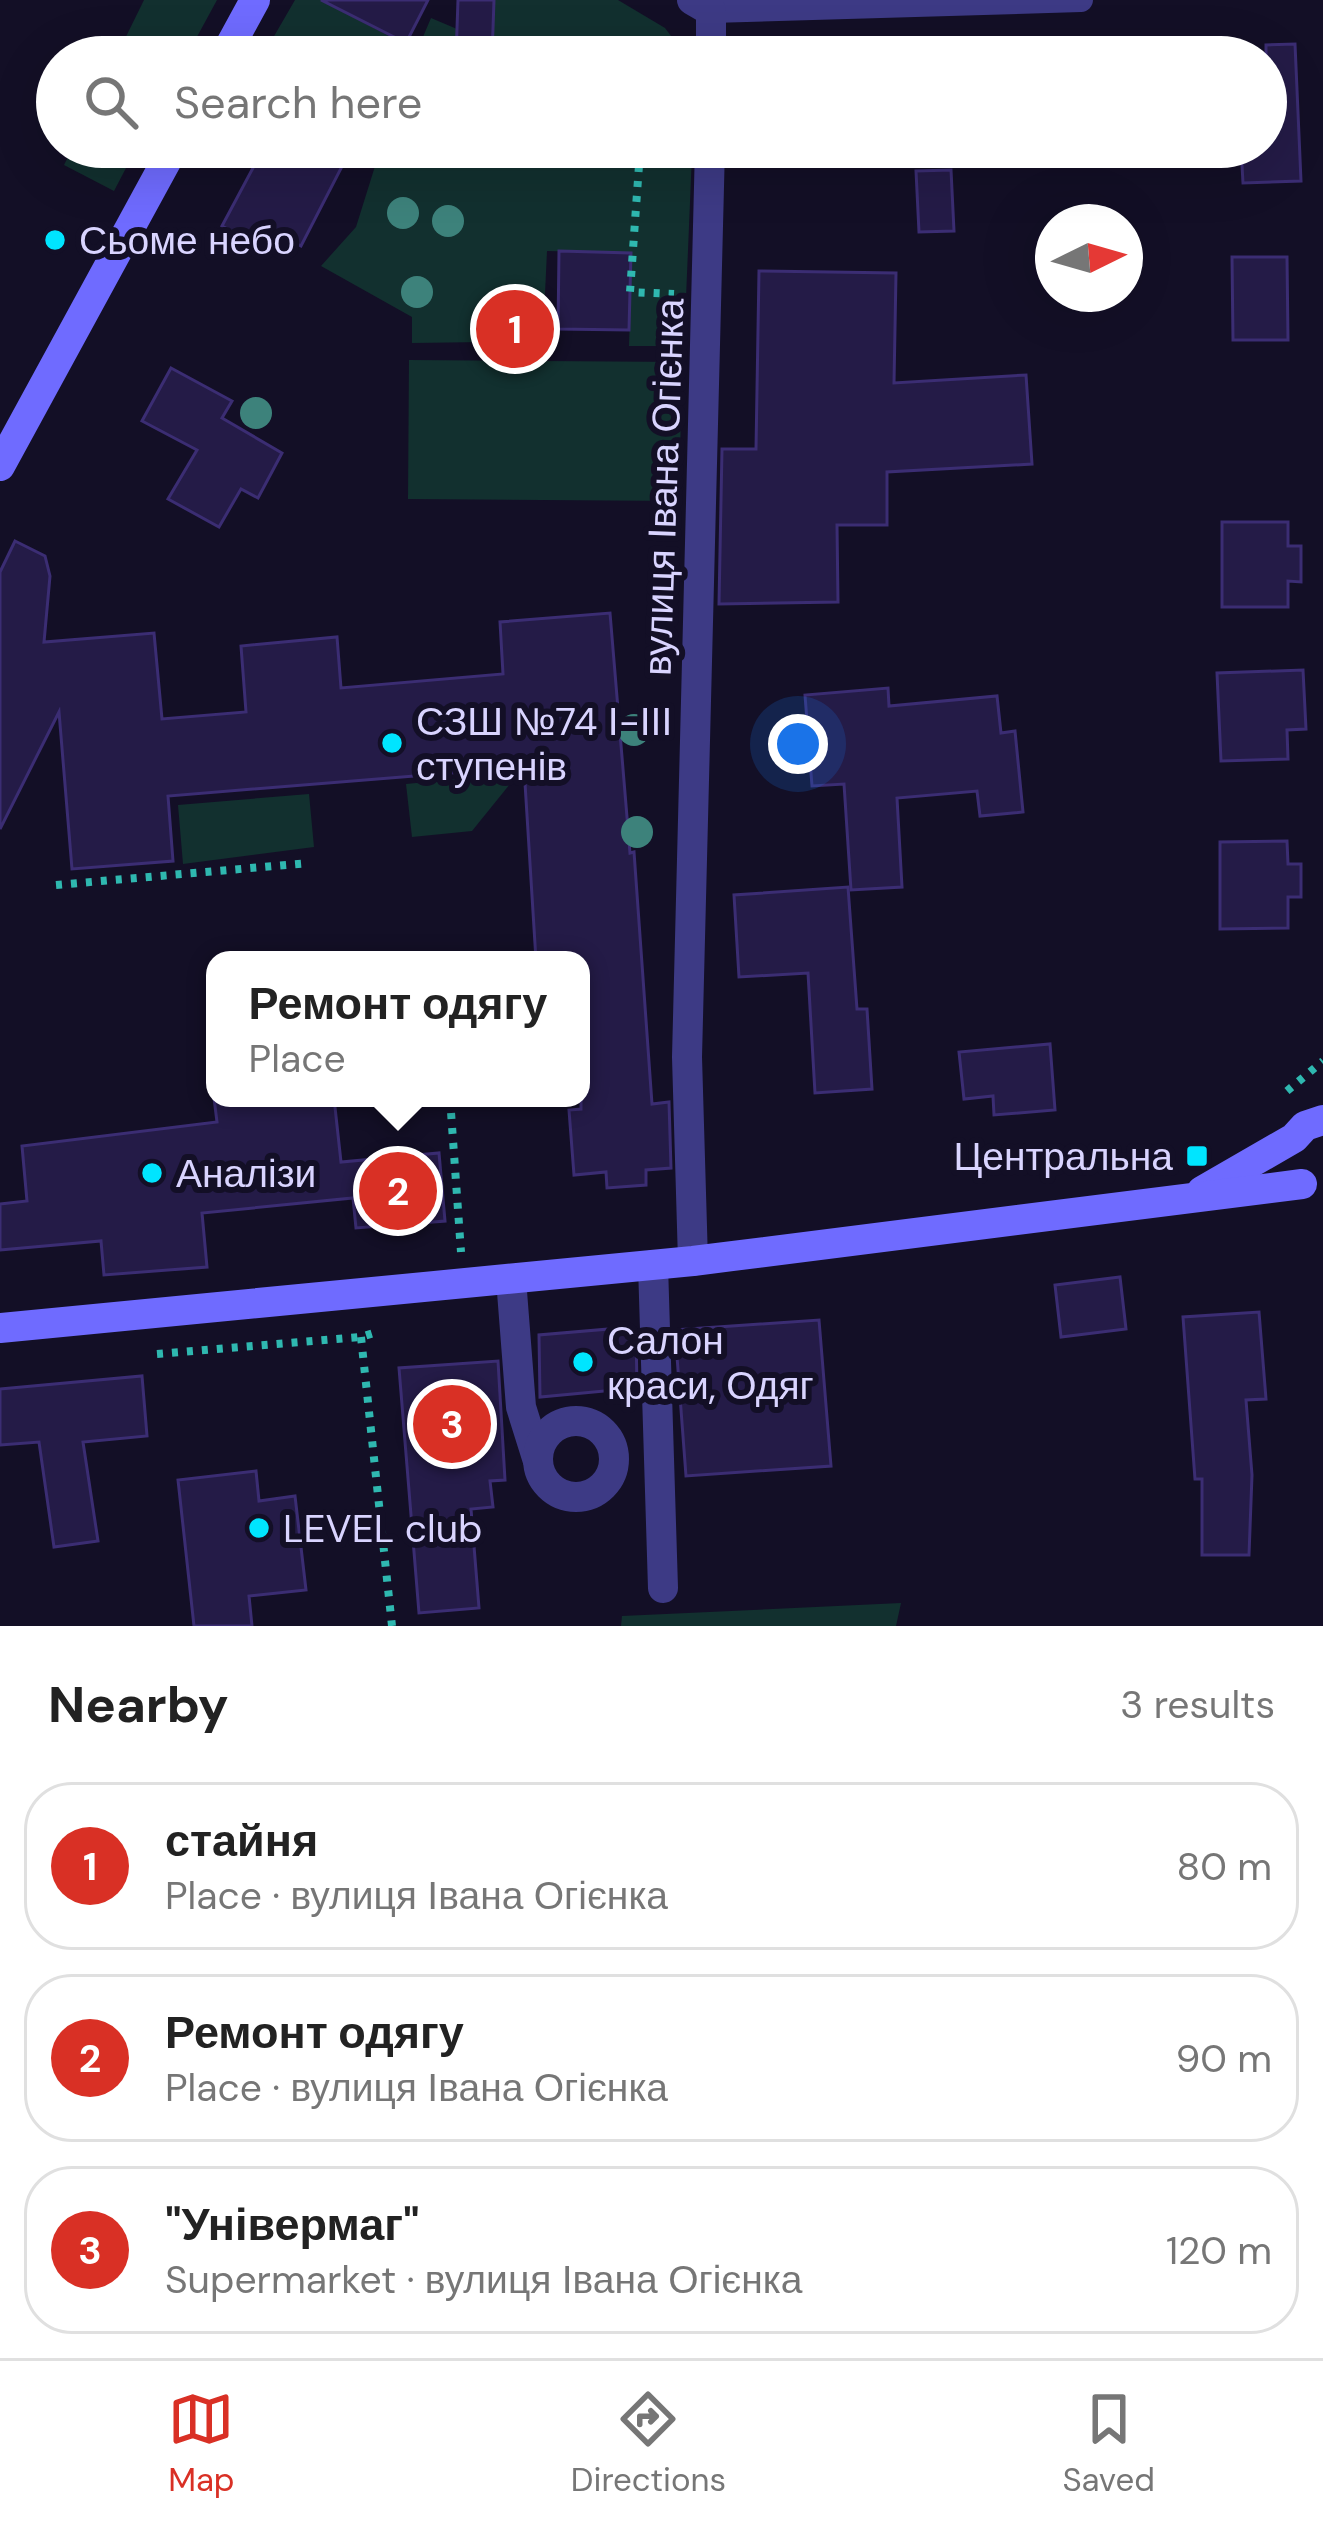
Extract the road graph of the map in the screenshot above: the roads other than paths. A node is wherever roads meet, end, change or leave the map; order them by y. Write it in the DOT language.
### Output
graph roads {
  1 [pos="255,0"];
  2 [pos="1081,0"];
  3 [pos="702,5"];
  4 [pos="235,36"];
  5 [pos="707,36"];
  6 [pos="163,168"];
  7 [pos="709,168"];
  8 [pos="0,466"];
  9 [pos="1323,1120"];
  10 [pos="1294,1138"];
  11 [pos="1315,1192"];
  12 [pos="1186,1200"];
  13 [pos="692,1261"];
  14 [pos="652,1265"];
  15 [pos="511,1279"];
  16 [pos="0,1328"];
  17 [pos="537,1458"];
  18 [pos="663,1588"];
  1 -- 4 [label="street"];
  2 -- 3 [label="lane"];
  3 -- 5 [label="street"];
  6 -- 8 [label="street"];
  7 -- 13 [label="street, вулиця Івана Огієнка"];
  9 -- 10 [label="street"];
  10 -- 11 [label="street"];
  10 -- 12 [label="street"];
  11 -- 12 [label="street"];
  12 -- 13 [label="street"];
  13 -- 14 [label="street"];
  14 -- 15 [label="street"];
  14 -- 18 [label="street"];
  15 -- 16 [label="street"];
  15 -- 17 [label="street"];
}
